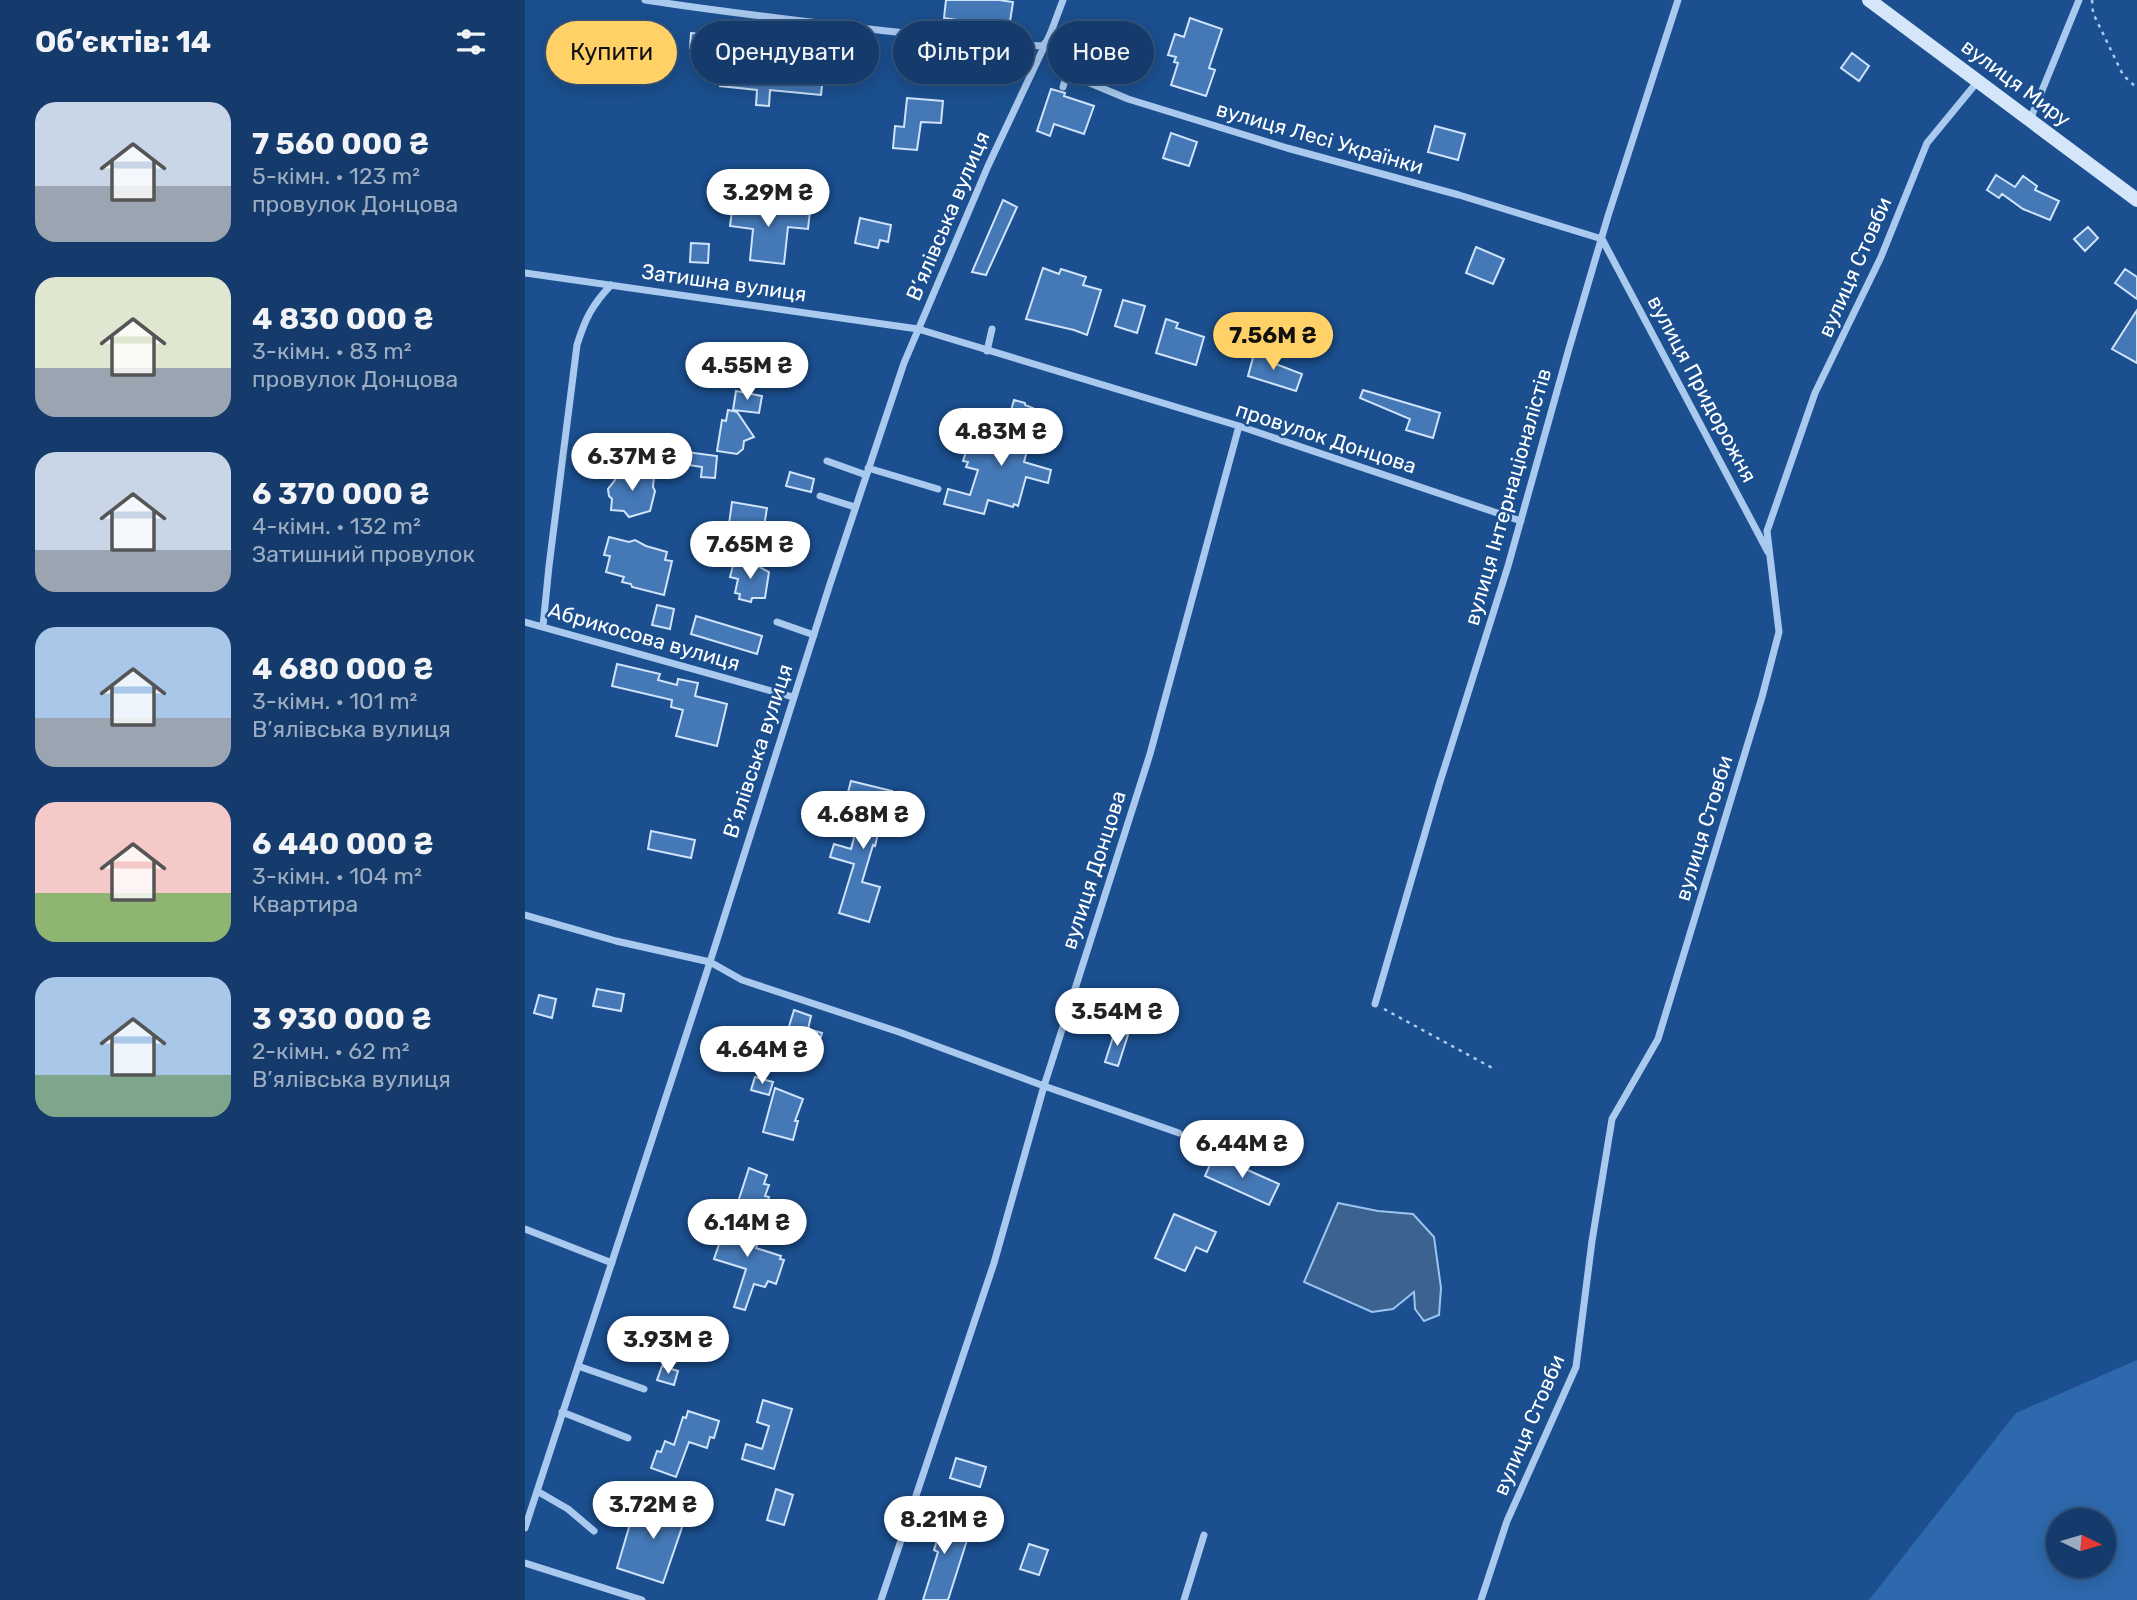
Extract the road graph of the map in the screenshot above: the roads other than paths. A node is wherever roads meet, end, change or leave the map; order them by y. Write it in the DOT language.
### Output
graph roads {
  1 [pos="645,0"];
  2 [pos="1063,0"];
  3 [pos="1678,0"];
  4 [pos="1869,0"];
  5 [pos="2079,0"];
  6 [pos="1044,45"];
  7 [pos="1048,50"];
  8 [pos="1978,81"];
  9 [pos="1064,84"];
  10 [pos="1093,84"];
  11 [pos="1063,87"];
  12 [pos="1141,103"];
  13 [pos="1138,112"];
  14 [pos="2030,120"];
  15 [pos="2137,201"];
  16 [pos="1602,239"];
  17 [pos="525,274"];
  18 [pos="611,285"];
  19 [pos="918,329"];
  20 [pos="992,329"];
  21 [pos="987,351"];
  22 [pos="1239,426"];
  23 [pos="827,461"];
  24 [pos="867,472"];
  25 [pos="938,489"];
  26 [pos="820,496"];
  27 [pos="855,506"];
  28 [pos="1521,522"];
  29 [pos="1770,556"];
  30 [pos="525,622"];
  31 [pos="777,622"];
  32 [pos="543,626"];
  33 [pos="814,635"];
  34 [pos="793,697"];
  35 [pos="525,915"];
  36 [pos="710,962"];
  37 [pos="1374,1004"];
  38 [pos="1044,1086"];
  39 [pos="1179,1133"];
  40 [pos="525,1229"];
  41 [pos="612,1263"];
  42 [pos="577,1366"];
  43 [pos="644,1389"];
  44 [pos="562,1412"];
  45 [pos="628,1438"];
  46 [pos="537,1491"];
  47 [pos="525,1528"];
  48 [pos="594,1531"];
  49 [pos="1204,1535"];
  50 [pos="525,1563"];
  51 [pos="642,1600"];
  52 [pos="880,1600"];
  53 [pos="1184,1600"];
  54 [pos="1481,1600"];
  1 -- 6 [label="street"];
  2 -- 6 [label="street, В’ялівська вулиця"];
  3 -- 16 [label="street, вулиця Інтернаціоналістів"];
  4 -- 8 [label="street, вулиця Миру"];
  5 -- 14 [label="street"];
  6 -- 7 [label="street, вулиця Лесі Українки"];
  6 -- 19 [label="street, В’ялівська вулиця"];
  8 -- 14 [label="street, вулиця Миру"];
  8 -- 29 [label="street, вулиця Стовби"];
  9 -- 11 [label="street"];
  10 -- 12 [label="street, вулиця Лесі Українки"];
  12 -- 13 [label="street"];
  12 -- 16 [label="street, вулиця Лесі Українки"];
  14 -- 15 [label="street, вулиця Миру"];
  16 -- 28 [label="street, вулиця Інтернаціоналістів"];
  16 -- 29 [label="street, вулиця Придорожня"];
  17 -- 18 [label="street, Затишна вулиця"];
  18 -- 19 [label="street, Затишна вулиця"];
  18 -- 32 [label="street"];
  19 -- 21 [label="street, провулок Донцова"];
  19 -- 24 [label="street, В’ялівська вулиця"];
  20 -- 21 [label="street"];
  21 -- 22 [label="street, провулок Донцова"];
  22 -- 28 [label="street, провулок Донцова"];
  22 -- 38 [label="street, вулиця Донцова"];
  23 -- 24 [label="street"];
  24 -- 25 [label="street"];
  24 -- 27 [label="street, В’ялівська вулиця"];
  26 -- 27 [label="street"];
  27 -- 33 [label="street, В’ялівська вулиця"];
  28 -- 37 [label="street, вулиця Інтернаціоналістів"];
  29 -- 54 [label="street, вулиця Стовби"];
  30 -- 32 [label="street, Абрикосова вулиця"];
  31 -- 33 [label="street"];
  32 -- 34 [label="street, Абрикосова вулиця"];
  33 -- 34 [label="street, В’ялівська вулиця"];
  34 -- 36 [label="street, В’ялівська вулиця"];
  35 -- 36 [label="street"];
  36 -- 38 [label="street"];
  36 -- 41 [label="street, В’ялівська вулиця"];
  38 -- 39 [label="street"];
  38 -- 52 [label="street, вулиця Донцова"];
  40 -- 41 [label="street"];
  41 -- 42 [label="street, В’ялівська вулиця"];
  42 -- 43 [label="street"];
  42 -- 44 [label="street, В’ялівська вулиця"];
  44 -- 45 [label="street"];
  44 -- 46 [label="street, В’ялівська вулиця"];
  46 -- 47 [label="street, В’ялівська вулиця"];
  46 -- 48 [label="street"];
  49 -- 53 [label="street"];
  50 -- 51 [label="street"];
}
